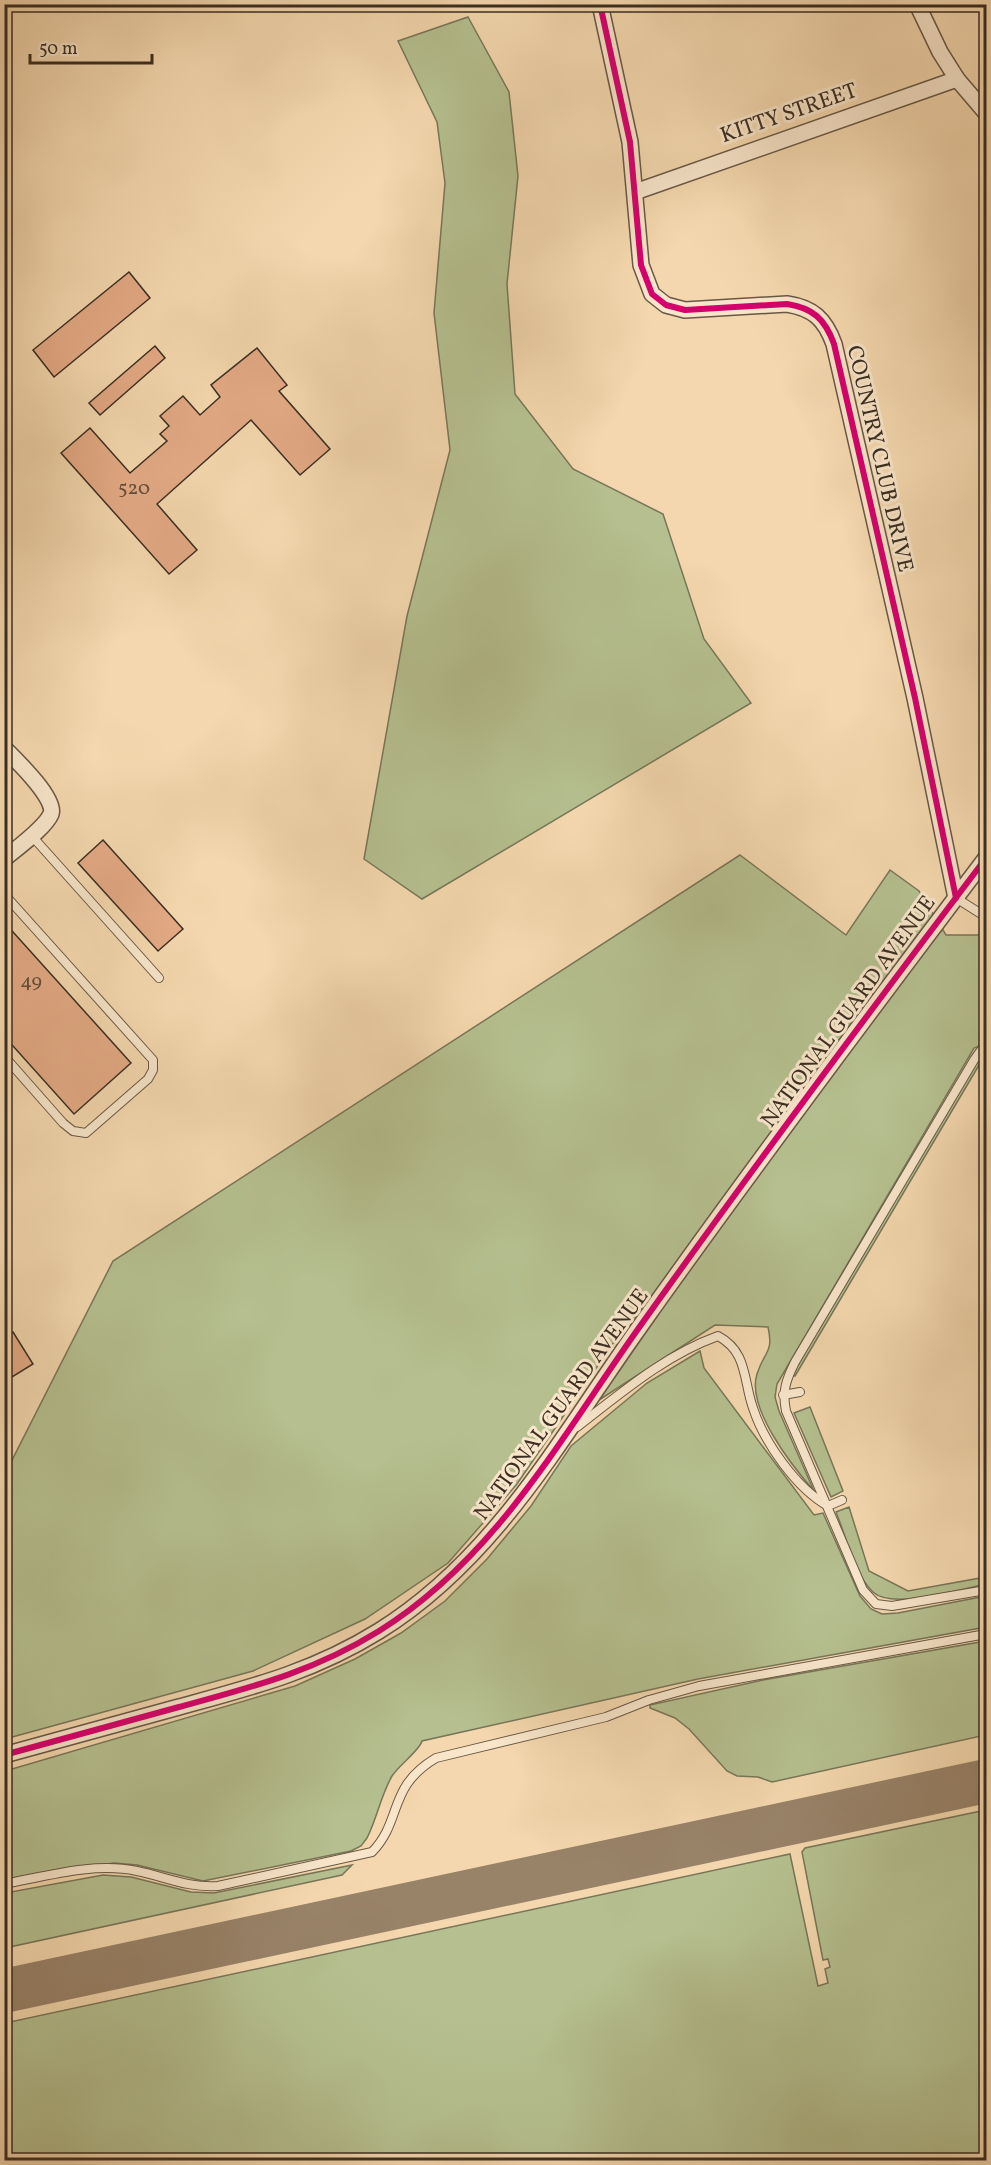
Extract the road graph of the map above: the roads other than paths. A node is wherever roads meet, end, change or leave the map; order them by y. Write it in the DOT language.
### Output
graph roads {
  1 [pos="600,4"];
  2 [pos="917,4"];
  3 [pos="957,79"];
  4 [pos="987,113"];
  5 [pos="635,192"];
  6 [pos="4,748"];
  7 [pos="31,835"];
  8 [pos="987,858"];
  9 [pos="4,859"];
  10 [pos="4,894"];
  11 [pos="956,898"];
  12 [pos="987,917"];
  13 [pos="159,978"];
  14 [pos="987,1043"];
  15 [pos="4,1056"];
  16 [pos="800,1392"];
  17 [pos="783,1395"];
  18 [pos="561,1439"];
  19 [pos="842,1500"];
  20 [pos="828,1506"];
  21 [pos="987,1590"];
  22 [pos="987,1634"];
  23 [pos="4,1755"];
  24 [pos="4,1884"];
  1 -- 5 [label="street, COUNTRY CLUB DRIVE"];
  2 -- 3 [label="street"];
  3 -- 4 [label="street"];
  3 -- 5 [label="street, KITTY STREET"];
  5 -- 11 [label="street, COUNTRY CLUB DRIVE"];
  6 -- 7 [label="street"];
  7 -- 9 [label="street"];
  7 -- 13 [label="lane"];
  8 -- 11 [label="street, NATIONAL GUARD AVENUE"];
  10 -- 15 [label="lane"];
  11 -- 12 [label="lane"];
  11 -- 18 [label="street, NATIONAL GUARD AVENUE"];
  14 -- 17 [label="lane"];
  16 -- 17 [label="lane"];
  17 -- 20 [label="lane"];
  18 -- 20 [label="lane"];
  18 -- 23 [label="street, NATIONAL GUARD AVENUE"];
  19 -- 20 [label="lane"];
  20 -- 21 [label="lane"];
  22 -- 24 [label="lane"];
}
